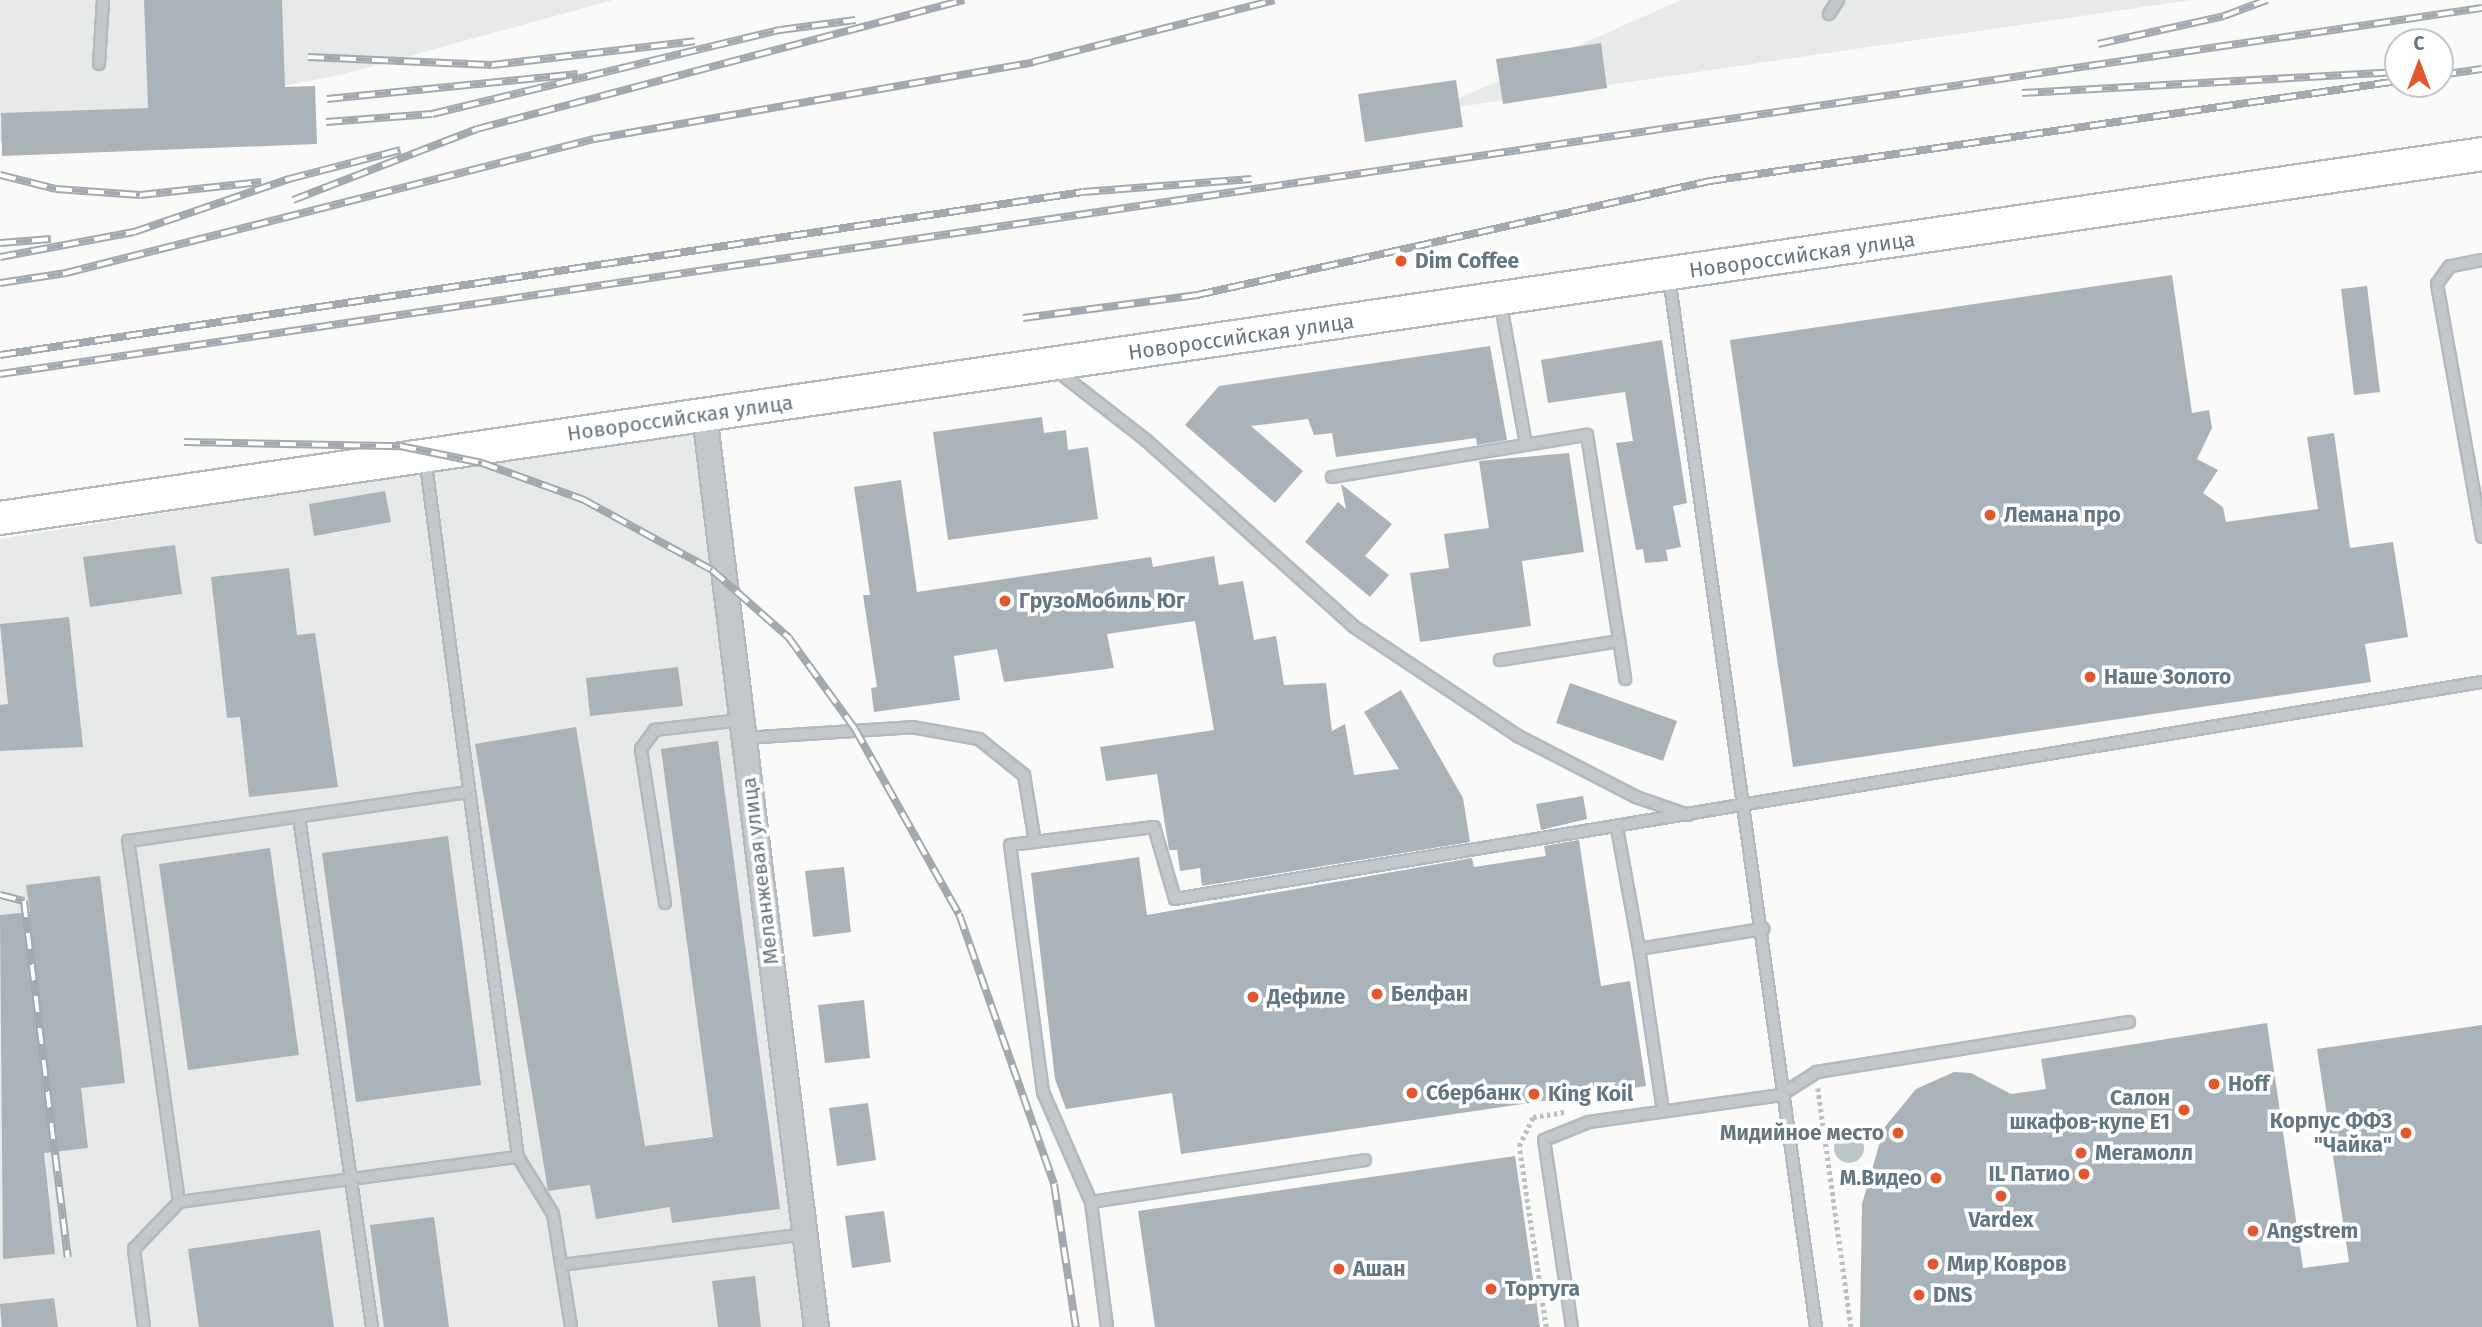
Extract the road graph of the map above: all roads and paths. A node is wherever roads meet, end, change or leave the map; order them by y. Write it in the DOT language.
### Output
graph roads {
  1 [pos="103,0"];
  2 [pos="1838,0"];
  3 [pos="1829,14"];
  4 [pos="99,65"];
  5 [pos="2482,155"];
  6 [pos="2482,260"];
  7 [pos="1668,275"];
  8 [pos="1500,300"];
  9 [pos="1050,365"];
  10 [pos="704,414"];
  11 [pos="1526,445"];
  12 [pos="424,454"];
  13 [pos="1332,477"];
  14 [pos="0,518"];
  15 [pos="2482,537"];
  16 [pos="1620,641"];
  17 [pos="1500,660"];
  18 [pos="1625,679"];
  19 [pos="2482,682"];
  20 [pos="743,729"];
  21 [pos="468,792"];
  22 [pos="1746,807"];
  23 [pos="1690,816"];
  24 [pos="299,817"];
  25 [pos="1617,828"];
  26 [pos="1035,842"];
  27 [pos="665,903"];
  28 [pos="1763,929"];
  29 [pos="1639,949"];
  30 [pos="2129,1022"];
  31 [pos="1817,1072"];
  32 [pos="1781,1095"];
  33 [pos="1574,1111"];
  34 [pos="1663,1111"];
  35 [pos="518,1157"];
  36 [pos="1365,1160"];
  37 [pos="351,1178"];
  38 [pos="180,1202"];
  39 [pos="1091,1202"];
  40 [pos="805,1234"];
  41 [pos="561,1265"];
  42 [pos="144,1327"];
  43 [pos="372,1327"];
  44 [pos="570,1327"];
  45 [pos="816,1327"];
  46 [pos="1108,1327"];
  47 [pos="1546,1327"];
  48 [pos="1572,1327"];
  49 [pos="1816,1327"];
  50 [pos="1851,1327"];
  1 -- 4 [label="lane"];
  2 -- 3 [label="lane"];
  5 -- 7 [label="main road, Новороссийская улица"];
  6 -- 15 [label="lane"];
  7 -- 8 [label="main road, Новороссийская улица"];
  7 -- 22 [label="lane"];
  8 -- 9 [label="main road, Новороссийская улица"];
  8 -- 11 [label="lane"];
  9 -- 10 [label="main road, Новороссийская улица"];
  9 -- 23 [label="lane"];
  10 -- 12 [label="main road, Новороссийская улица"];
  10 -- 20 [label="street, Меланжевая улица"];
  11 -- 13 [label="lane"];
  11 -- 16 [label="lane"];
  12 -- 14 [label="main road, Новороссийская улица"];
  12 -- 21 [label="lane"];
  16 -- 17 [label="lane"];
  16 -- 18 [label="lane"];
  19 -- 22 [label="lane"];
  20 -- 26 [label="lane"];
  20 -- 27 [label="lane"];
  20 -- 40 [label="street, Меланжевая улица"];
  21 -- 24 [label="lane"];
  21 -- 35 [label="lane"];
  22 -- 23 [label="lane"];
  22 -- 28 [label="lane"];
  23 -- 25 [label="lane"];
  24 -- 37 [label="lane"];
  24 -- 38 [label="lane"];
  25 -- 26 [label="lane"];
  25 -- 29 [label="lane"];
  26 -- 39 [label="lane"];
  28 -- 29 [label="lane"];
  28 -- 32 [label="lane"];
  29 -- 34 [label="lane"];
  30 -- 31 [label="lane"];
  31 -- 32 [label="lane"];
  31 -- 50 [label="path"];
  32 -- 34 [label="lane"];
  32 -- 49 [label="lane"];
  33 -- 47 [label="path"];
  34 -- 48 [label="lane"];
  35 -- 37 [label="lane"];
  35 -- 41 [label="lane"];
  36 -- 39 [label="lane"];
  37 -- 38 [label="lane"];
  37 -- 43 [label="lane"];
  38 -- 42 [label="lane"];
  39 -- 46 [label="lane"];
  40 -- 41 [label="lane"];
  40 -- 45 [label="street, Меланжевая улица"];
  41 -- 44 [label="lane"];
}
